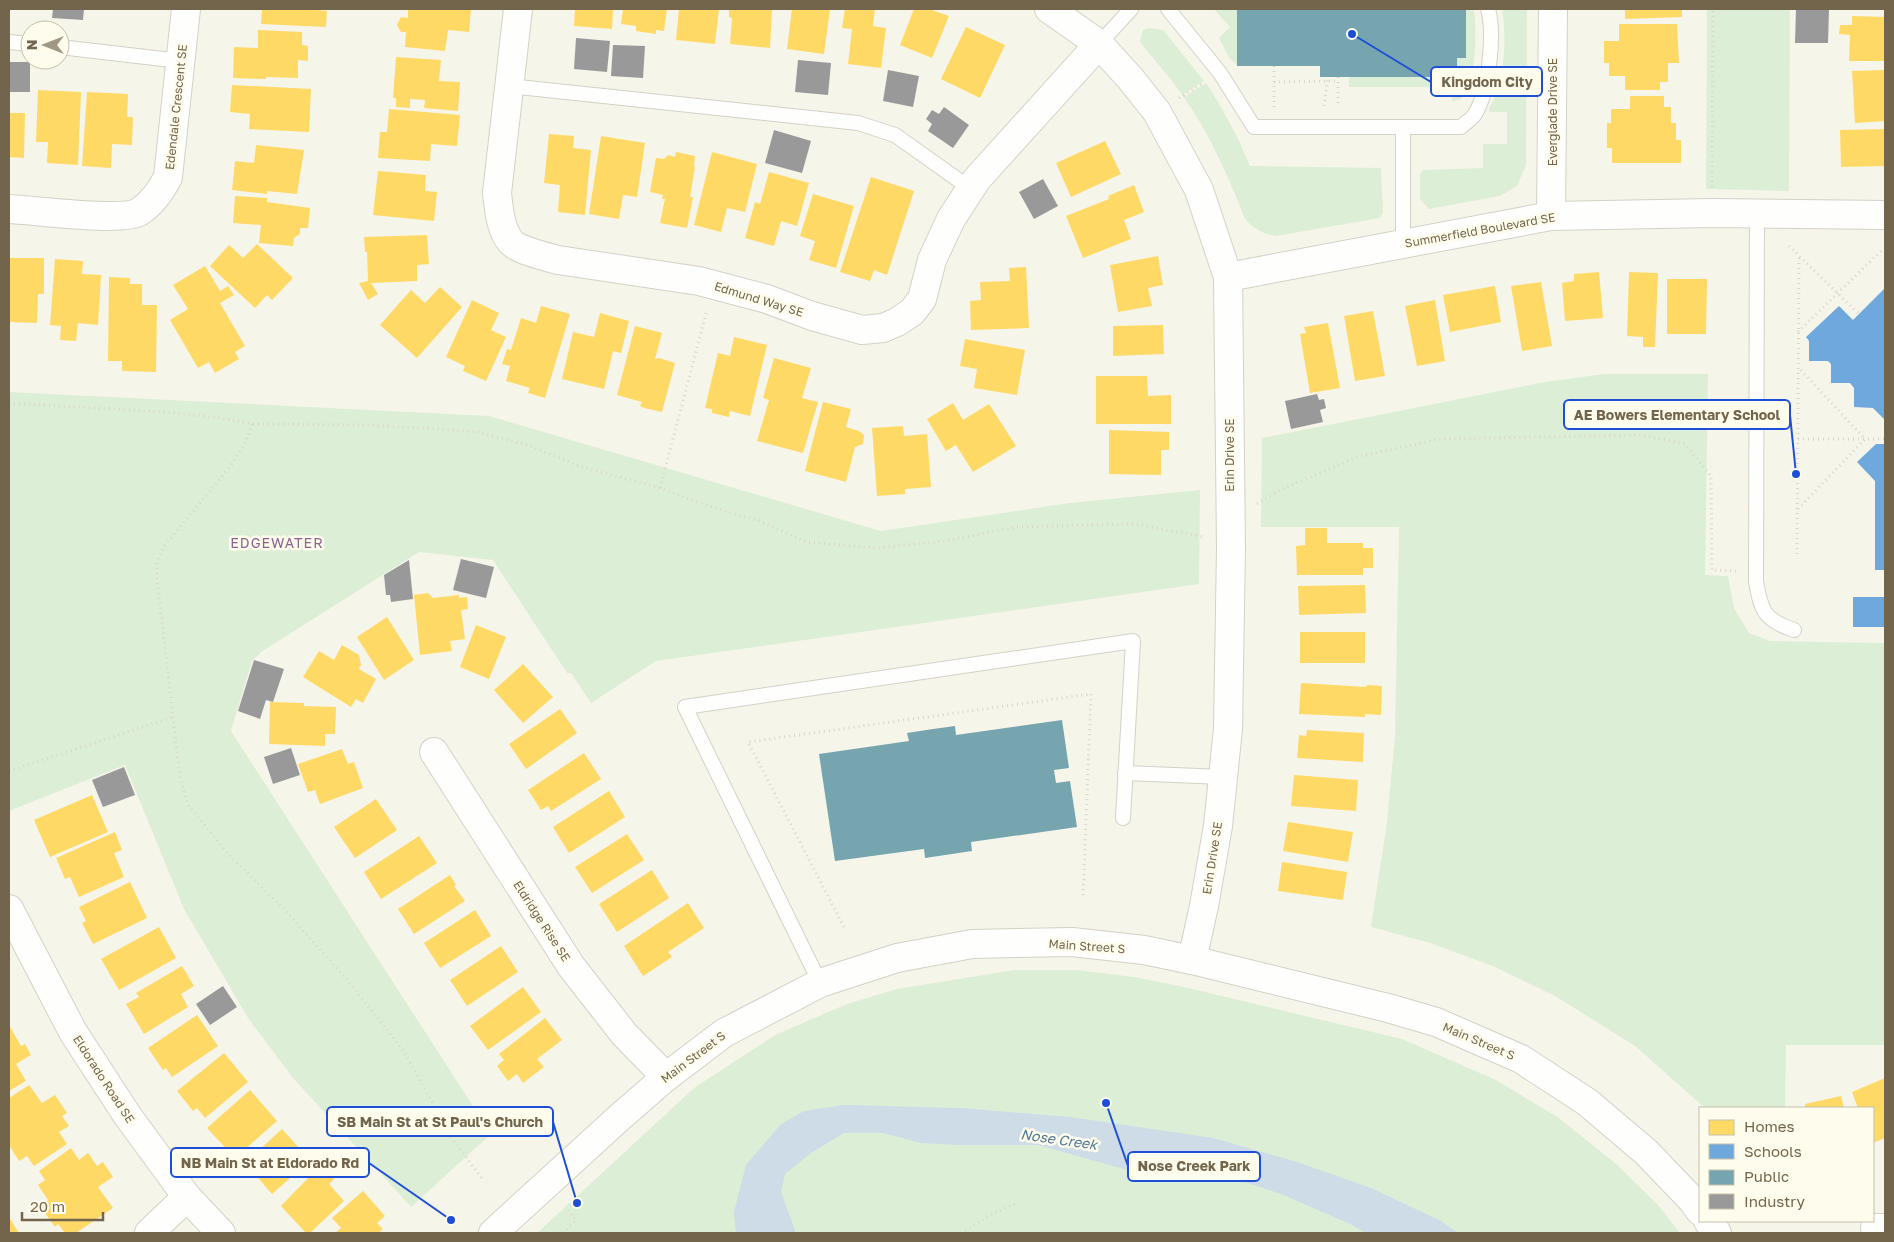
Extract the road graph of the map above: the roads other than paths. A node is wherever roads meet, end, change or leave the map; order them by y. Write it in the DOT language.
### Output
graph roads {
  1 [pos="186,9"];
  2 [pos="518,9"];
  3 [pos="1048,9"];
  4 [pos="1131,9"];
  5 [pos="1168,9"];
  6 [pos="1488,9"];
  7 [pos="1553,9"];
  8 [pos="1099,44"];
  9 [pos="70,49"];
  10 [pos="180,61"];
  11 [pos="509,86"];
  12 [pos="1403,127"];
  13 [pos="971,189"];
  14 [pos="9,209"];
  15 [pos="1757,214"];
  16 [pos="1885,215"];
  17 [pos="1551,216"];
  18 [pos="1403,244"];
  19 [pos="1228,277"];
  20 [pos="1794,630"];
  21 [pos="434,752"];
  22 [pos="1125,773"];
  23 [pos="1224,777"];
  24 [pos="1123,818"];
  25 [pos="9,909"];
  26 [pos="1192,960"];
  27 [pos="820,983"];
  28 [pos="666,1077"];
  29 [pos="187,1198"];
  30 [pos="1699,1210"];
  31 [pos="1709,1222"];
  32 [pos="149,1233"];
  33 [pos="221,1233"];
  34 [pos="493,1233"];
  35 [pos="1717,1233"];
  1 -- 10 [label="street, Edendale Crescent SE"];
  2 -- 11 [label="street, Edmund Way SE"];
  3 -- 8 [label="street, Erin Drive SE"];
  4 -- 8 [label="lane"];
  5 -- 12 [label="lane"];
  6 -- 12 [label="lane"];
  7 -- 17 [label="street, Everglade Drive SE"];
  8 -- 13 [label="street, Edmund Way SE"];
  8 -- 19 [label="street, Erin Drive SE"];
  9 -- 10 [label="lane"];
  10 -- 14 [label="street, Edendale Crescent SE"];
  11 -- 13 [label="lane"];
  11 -- 13 [label="street, Edmund Way SE"];
  12 -- 18 [label="lane"];
  15 -- 16 [label="street, Summerfield Boulevard SE"];
  15 -- 17 [label="street, Summerfield Boulevard SE"];
  15 -- 20 [label="lane"];
  17 -- 18 [label="street, Summerfield Boulevard SE"];
  18 -- 19 [label="street, Summerfield Boulevard SE"];
  19 -- 23 [label="street, Erin Drive SE"];
  21 -- 28 [label="street, Eldridge Rise SE"];
  22 -- 23 [label="lane"];
  22 -- 24 [label="lane"];
  22 -- 27 [label="lane"];
  23 -- 26 [label="street, Erin Drive SE"];
  25 -- 29 [label="street, Eldorado Road SE"];
  26 -- 27 [label="street, Main Street S"];
  26 -- 30 [label="street, Main Street S"];
  27 -- 28 [label="street, Main Street S"];
  28 -- 34 [label="street, Main Street S"];
  29 -- 32 [label="street"];
  29 -- 33 [label="street, Eldorado Road SE"];
  31 -- 35 [label="street"];
}
